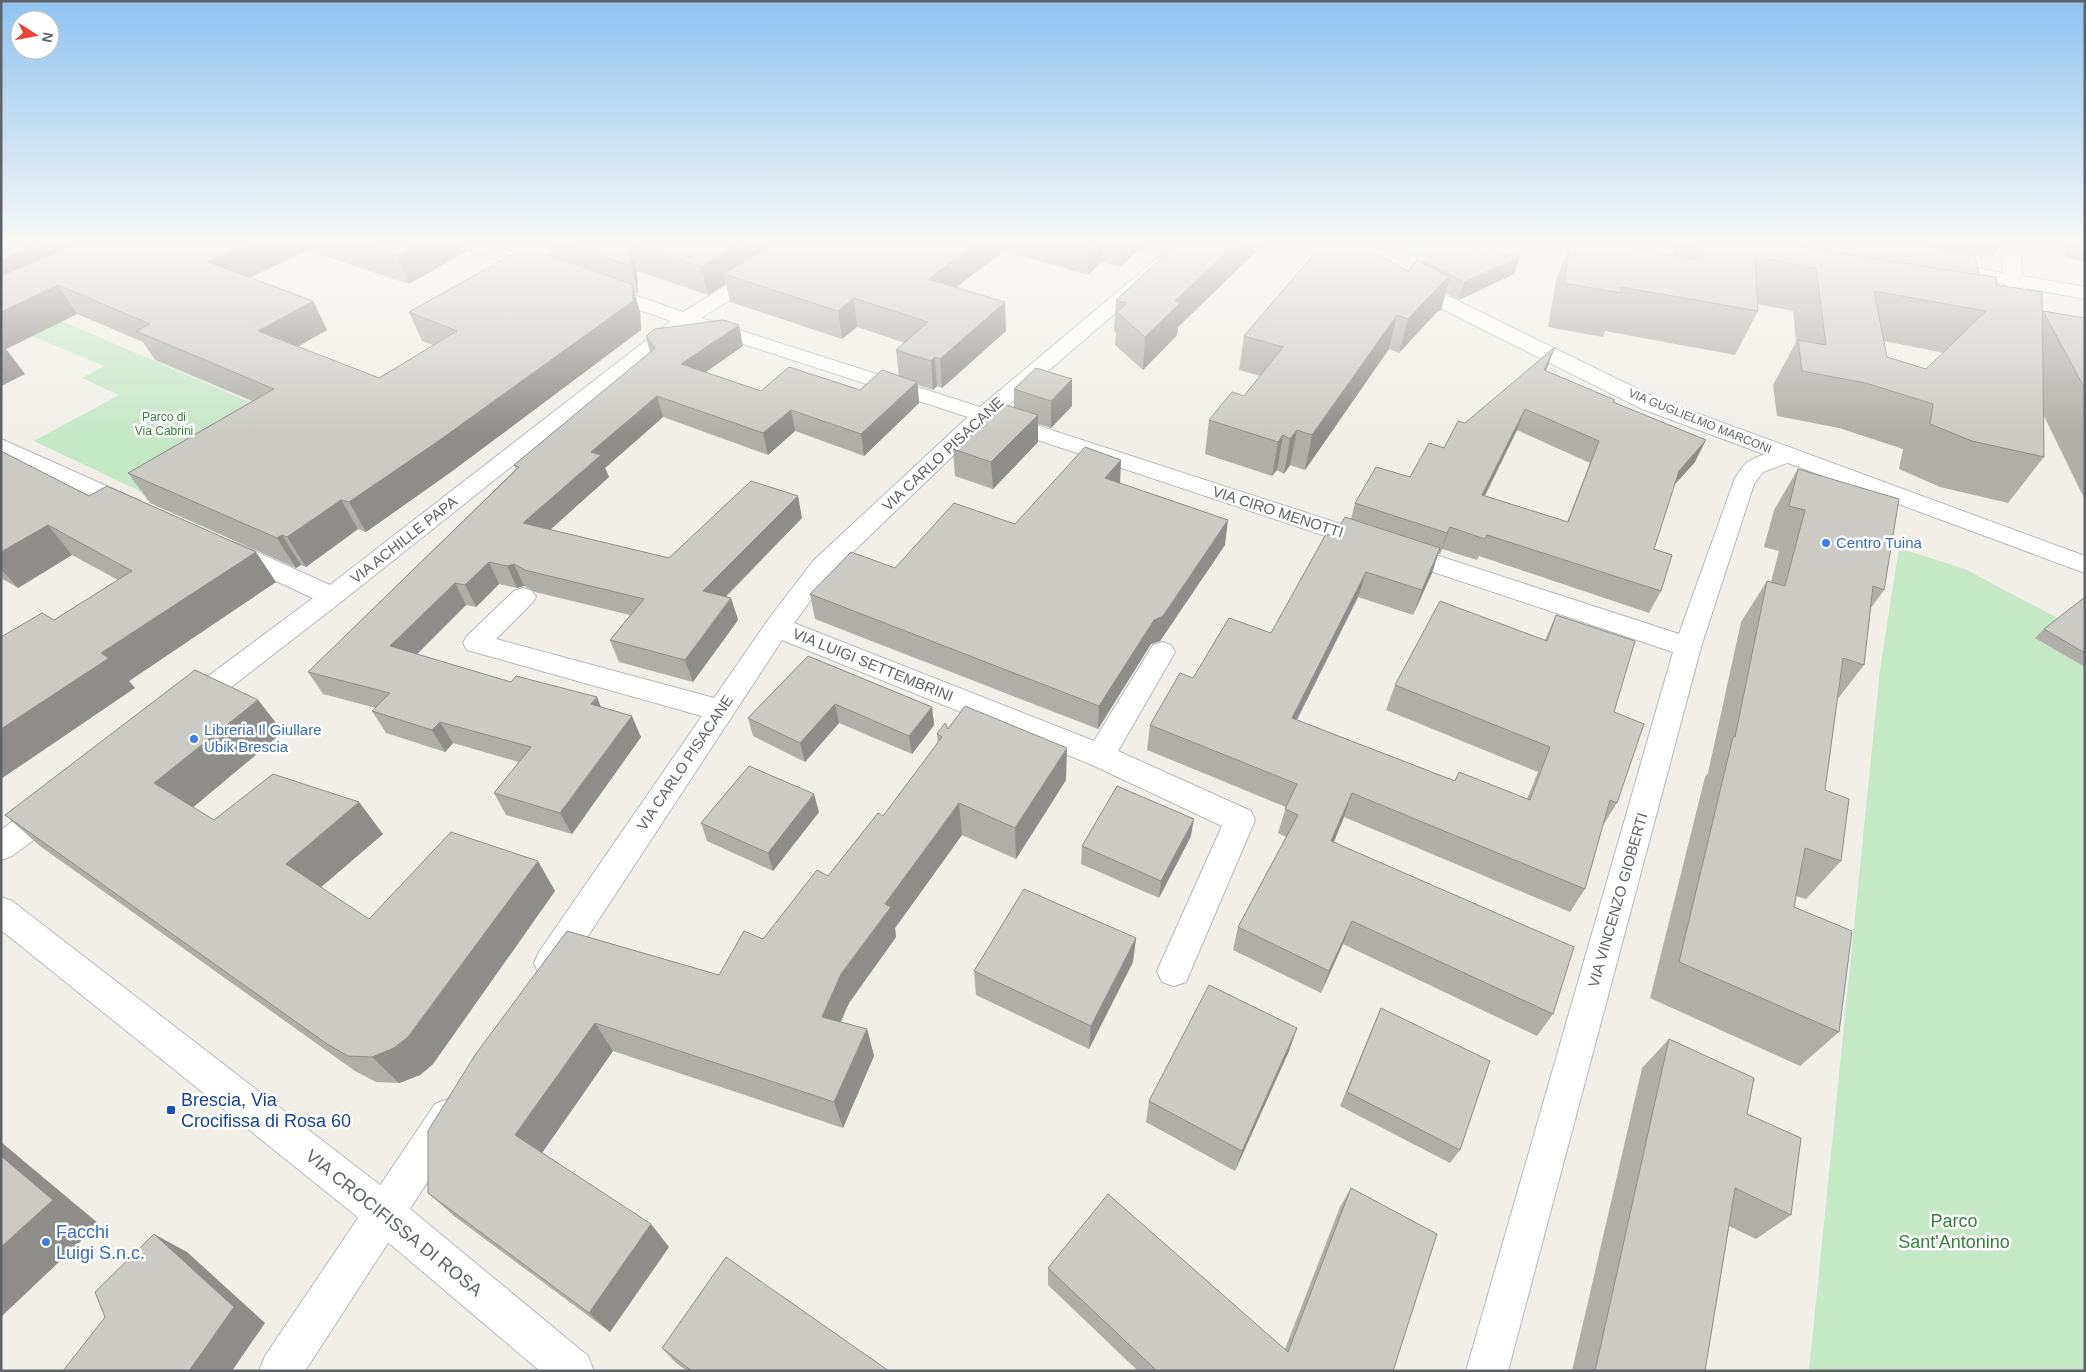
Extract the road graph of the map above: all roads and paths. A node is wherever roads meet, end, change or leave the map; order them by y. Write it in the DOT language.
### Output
graph roads {
  1 [pos="643,305"];
  2 [pos="709,305"];
  3 [pos="1115,305"];
  4 [pos="1450,305"];
  5 [pos="2023,305"];
  6 [pos="2026,314"];
  7 [pos="685,320"];
  8 [pos="983,415"];
  9 [pos="1,446"];
  10 [pos="1787,455"];
  11 [pos="149,514"];
  12 [pos="210,541"];
  13 [pos="2085,565"];
  14 [pos="332,596"];
  15 [pos="522,598"];
  16 [pos="777,627"];
  17 [pos="1688,647"];
  18 [pos="1162,652"];
  19 [pos="969,704"];
  20 [pos="720,710"];
  21 [pos="174,716"];
  22 [pos="951,727"];
  23 [pos="1100,756"];
  24 [pos="72,794"];
  25 [pos="1,847"];
  26 [pos="1,912"];
  27 [pos="1174,971"];
  28 [pos="534,989"];
  29 [pos="463,1096"];
  30 [pos="384,1213"];
  31 [pos="280,1371"];
  32 [pos="573,1371"];
  33 [pos="1487,1371"];
  1 -- 7 [label="street, VIA CIRO MENOTTI"];
  2 -- 7 [label="street, VIA ACHILLE PAPA"];
  3 -- 8 [label="street, VIA CARLO PISACANE"];
  4 -- 10 [label="street, VIA GUGLIELMO MARCONI"];
  5 -- 6 [label="street"];
  7 -- 8 [label="street, VIA CIRO MENOTTI"];
  7 -- 14 [label="street, VIA ACHILLE PAPA"];
  8 -- 16 [label="street, VIA CARLO PISACANE"];
  8 -- 17 [label="street, VIA CIRO MENOTTI"];
  9 -- 11 [label="street"];
  10 -- 13 [label="street, VIA GUGLIELMO MARCONI"];
  10 -- 17 [label="street, VIA VINCENZO GIOBERTI"];
  12 -- 14 [label="street"];
  14 -- 21 [label="street, VIA ACHILLE PAPA"];
  15 -- 20 [label="street"];
  16 -- 19 [label="street, VIA LUIGI SETTEMBRINI"];
  16 -- 20 [label="street, VIA CARLO PISACANE"];
  17 -- 33 [label="street, VIA VINCENZO GIOBERTI"];
  18 -- 23 [label="street"];
  19 -- 22 [label="street, VIA LUIGI SETTEMBRINI"];
  19 -- 23 [label="street, VIA LUIGI SETTEMBRINI"];
  20 -- 28 [label="street, VIA CARLO PISACANE"];
  23 -- 27 [label="street, VIA LUIGI SETTEMBRINI"];
  24 -- 25 [label="street"];
  26 -- 30 [label="street, VIA CROCIFISSA DI ROSA"];
  29 -- 30 [label="street"];
  30 -- 31 [label="street"];
  30 -- 32 [label="street, VIA CROCIFISSA DI ROSA"];
}
